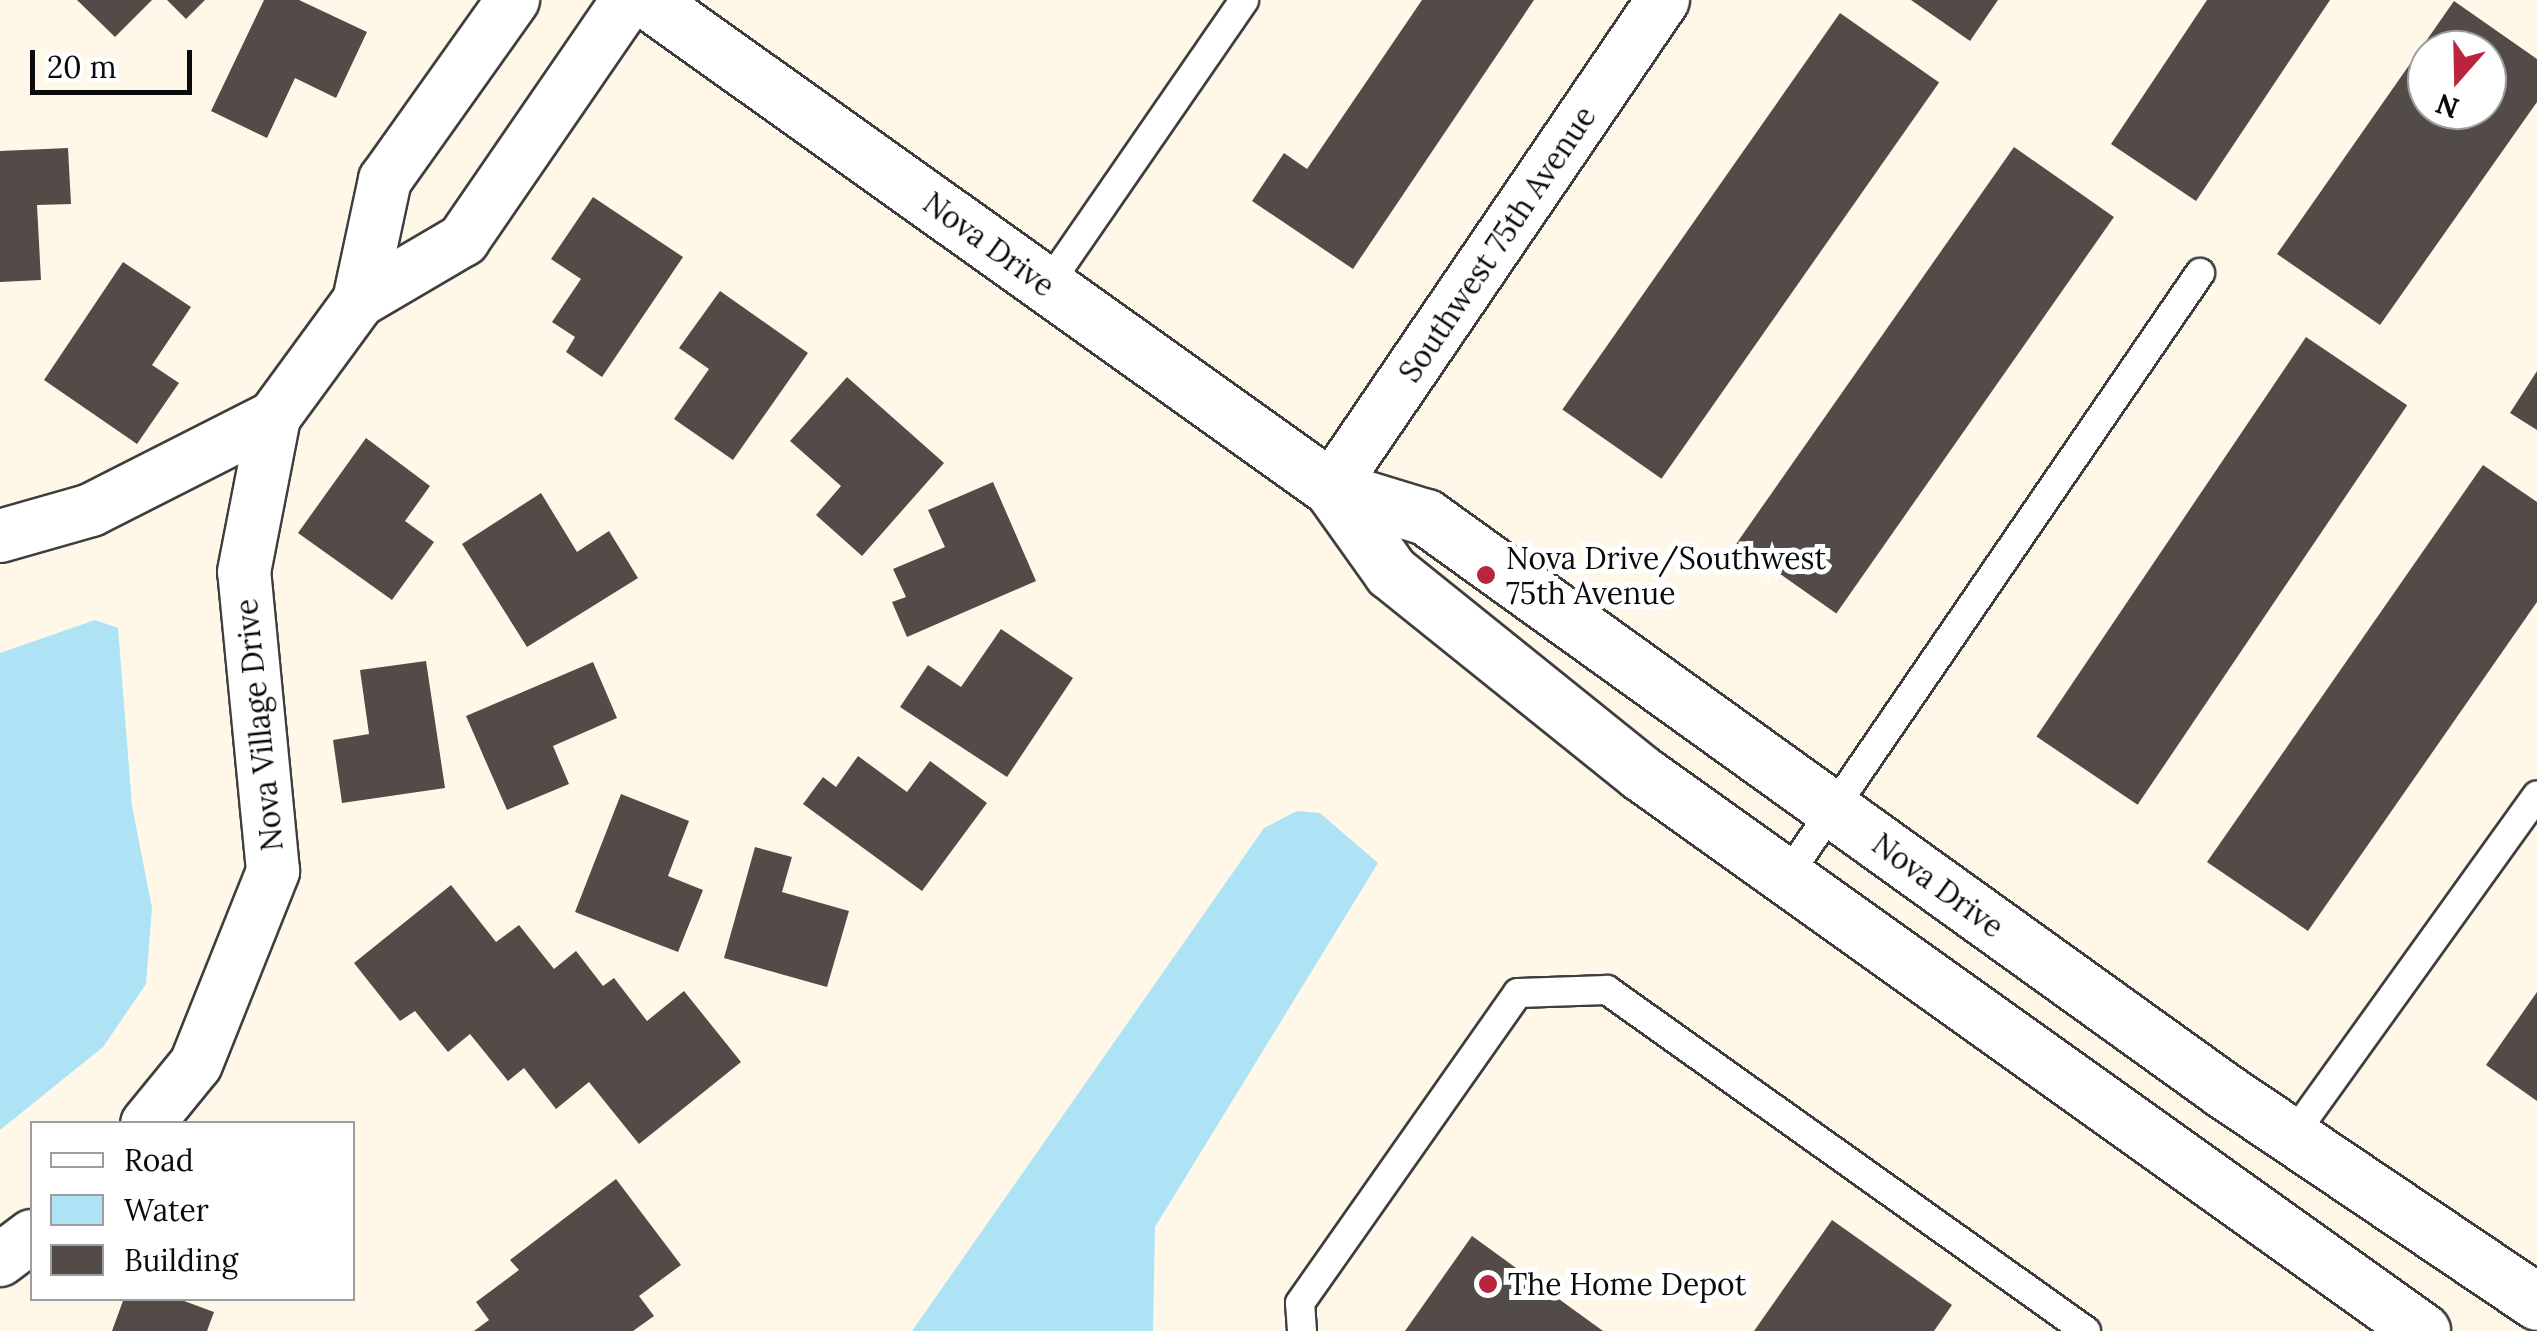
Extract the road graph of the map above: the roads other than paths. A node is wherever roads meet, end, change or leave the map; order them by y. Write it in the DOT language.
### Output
graph roads {
  1 [pos="513,0"];
  2 [pos="628,0"];
  3 [pos="647,0"];
  4 [pos="1244,0"];
  5 [pos="1663,0"];
  6 [pos="2200,273"];
  7 [pos="1047,286"];
  8 [pos="359,302"];
  9 [pos="274,418"];
  10 [pos="1331,488"];
  11 [pos="0,536"];
  12 [pos="2537,795"];
  13 [pos="1832,809"];
  14 [pos="1786,876"];
  15 [pos="149,1121"];
  16 [pos="2293,1135"];
  17 [pos="2249,1204"];
  18 [pos="30,1238"];
  19 [pos="0,1260"];
  20 [pos="2333,1266"];
  21 [pos="2537,1302"];
  22 [pos="1302,1331"];
  23 [pos="2086,1331"];
  24 [pos="2372,1331"];
  25 [pos="2422,1331"];
  1 -- 8 [label="street, Nova Village Drive"];
  2 -- 8 [label="street, Nova Village Drive"];
  3 -- 7 [label="street, Nova Drive"];
  4 -- 7 [label="lane"];
  5 -- 10 [label="street, Southwest 75th Avenue"];
  6 -- 13 [label="lane"];
  7 -- 10 [label="street, Nova Drive"];
  8 -- 9 [label="street, Nova Village Drive"];
  9 -- 11 [label="street, Nova Village Drive"];
  9 -- 15 [label="street, Nova Village Drive"];
  10 -- 13 [label="street, Nova Drive"];
  10 -- 14 [label="street, Nova Drive"];
  12 -- 16 [label="lane"];
  13 -- 14 [label="lane"];
  13 -- 16 [label="street, Nova Drive"];
  14 -- 17 [label="street, Nova Drive"];
  16 -- 17 [label="street"];
  16 -- 21 [label="street, Nova Drive"];
  17 -- 20 [label="street, Nova Drive"];
  18 -- 19 [label="street"];
  20 -- 24 [label="lane"];
  20 -- 25 [label="street, Nova Drive"];
  22 -- 23 [label="lane"];
}
